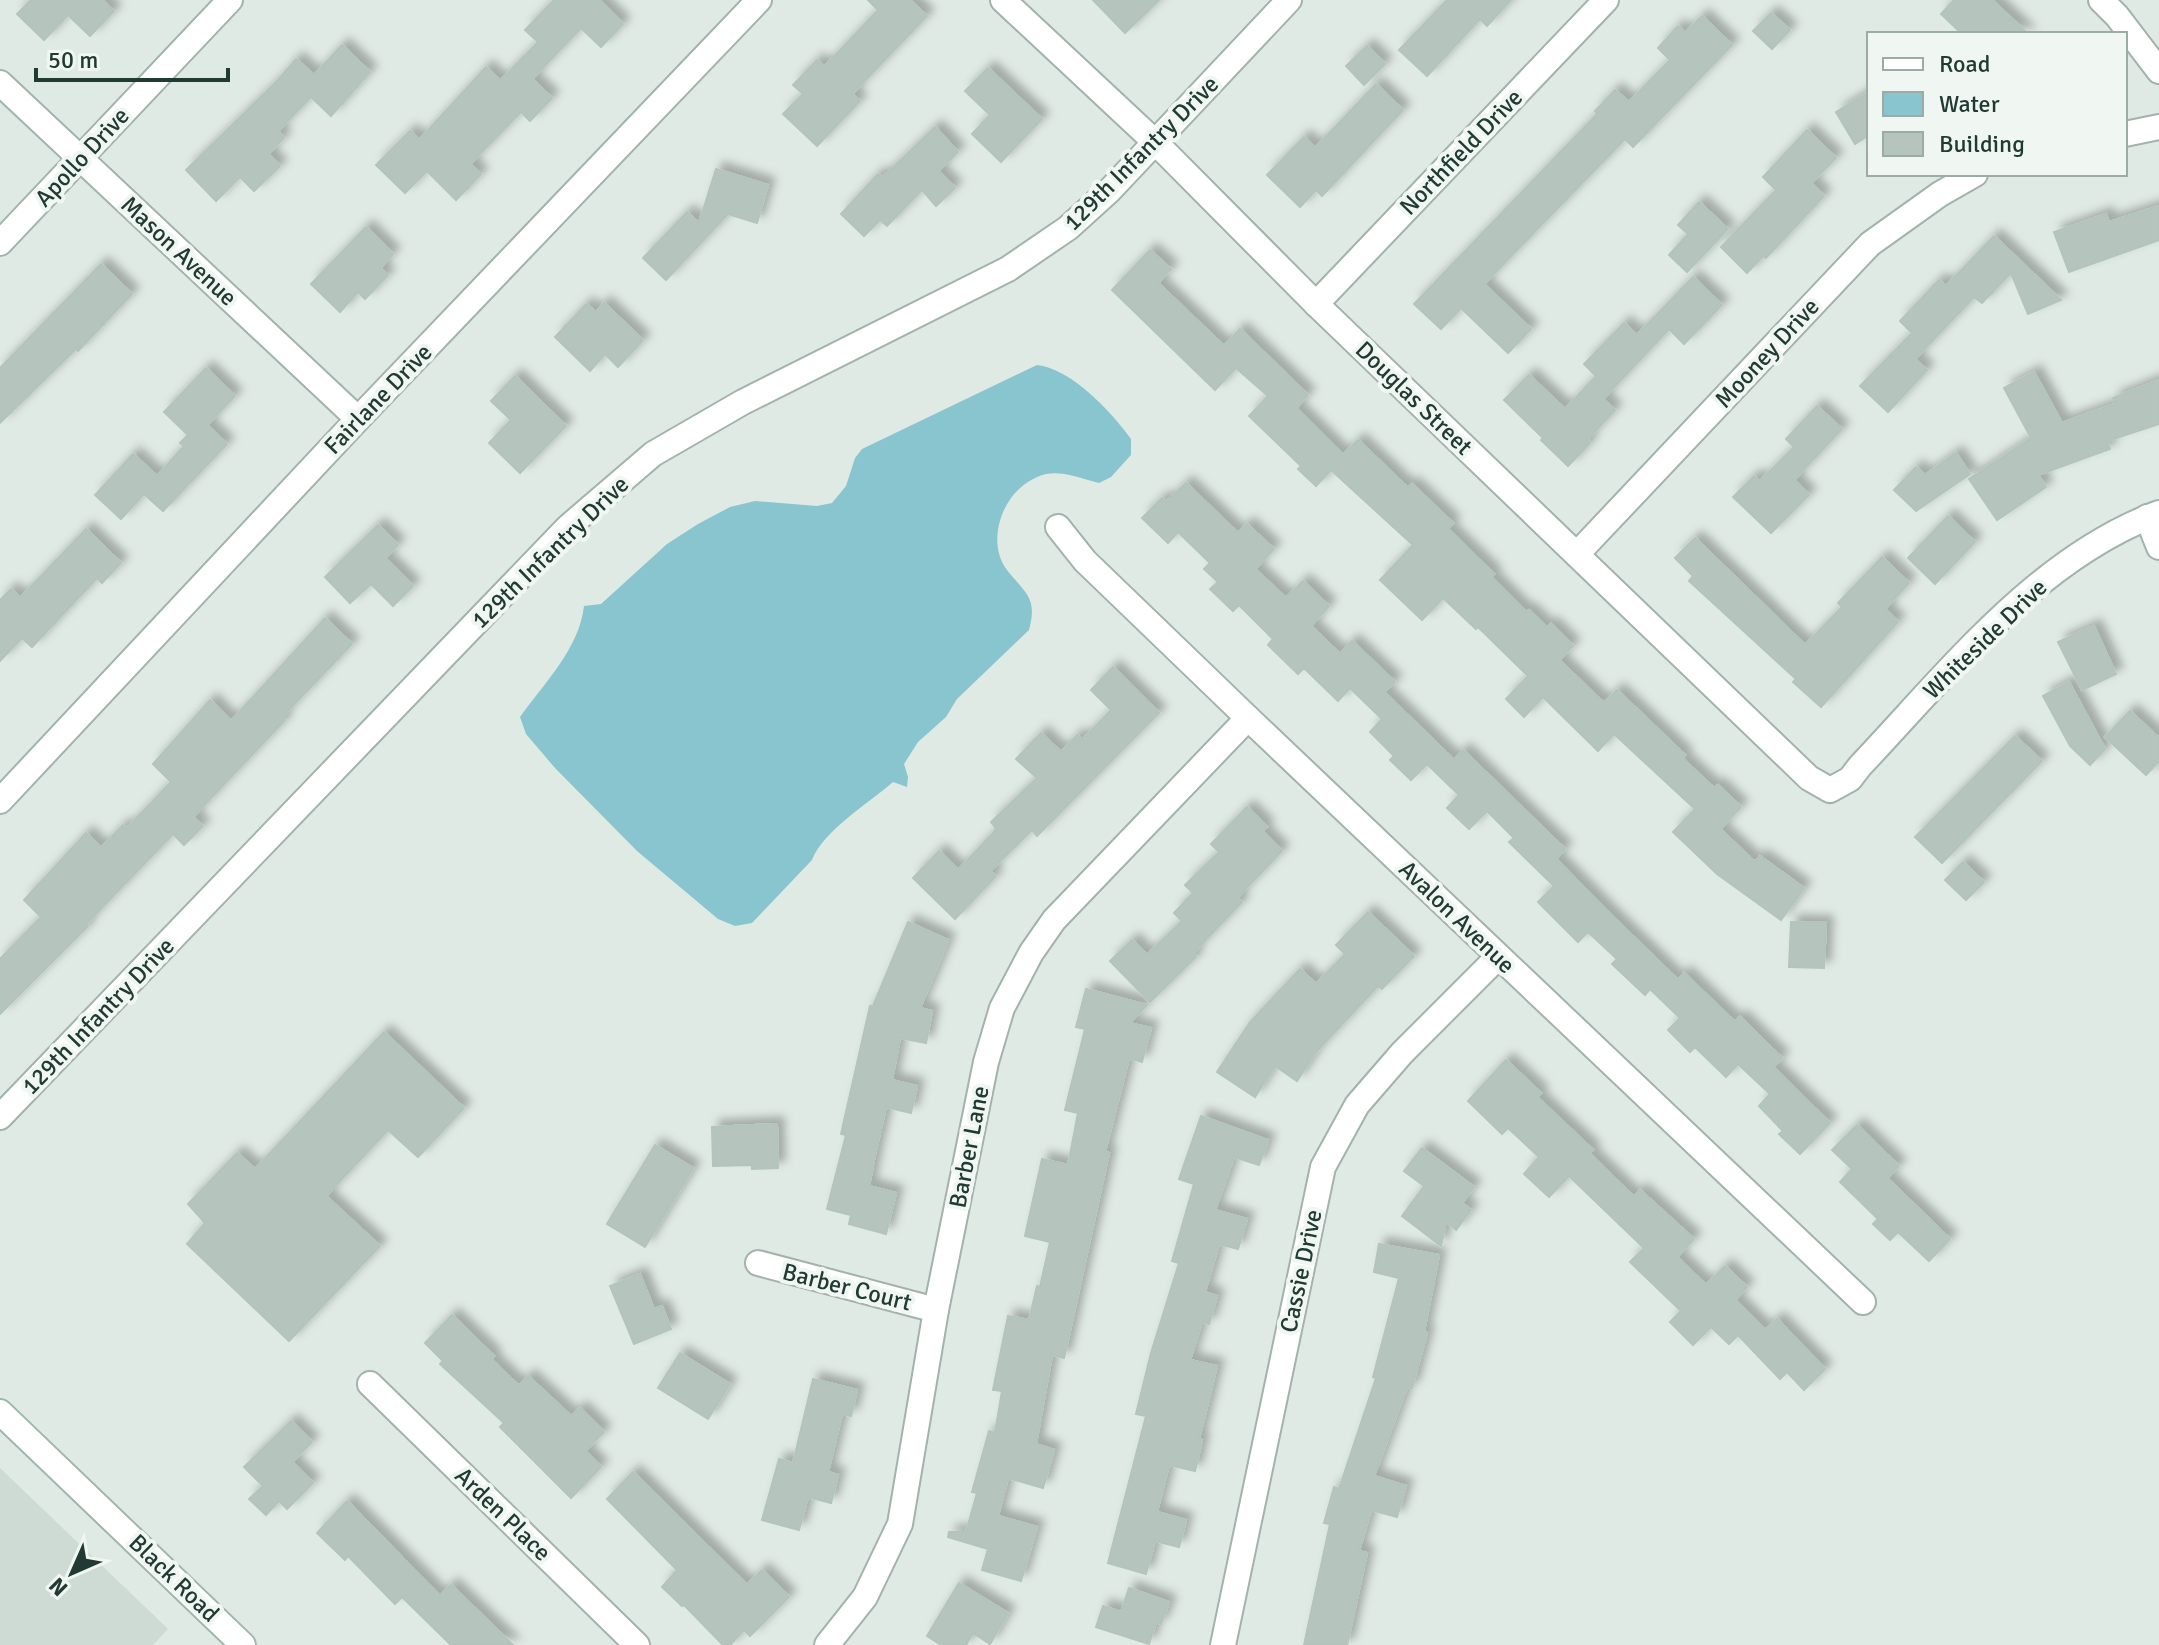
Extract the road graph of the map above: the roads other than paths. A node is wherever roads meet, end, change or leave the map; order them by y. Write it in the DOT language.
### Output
graph roads {
  1 [pos="230,0"];
  2 [pos="759,0"];
  3 [pos="1003,0"];
  4 [pos="1289,0"];
  5 [pos="1606,0"];
  6 [pos="2101,0"];
  7 [pos="2159,71"];
  8 [pos="0,83"];
  9 [pos="2159,127"];
  10 [pos="2127,134"];
  11 [pos="1155,142"];
  12 [pos="81,158"];
  13 [pos="1972,176"];
  14 [pos="0,243"];
  15 [pos="1316,304"];
  16 [pos="358,419"];
  17 [pos="2153,515"];
  18 [pos="1058,527"];
  19 [pos="2159,547"];
  20 [pos="1577,554"];
  21 [pos="1248,718"];
  22 [pos="1830,790"];
  23 [pos="0,801"];
  24 [pos="1498,957"];
  25 [pos="0,1117"];
  26 [pos="758,1263"];
  27 [pos="1863,1302"];
  28 [pos="936,1310"];
  29 [pos="370,1384"];
  30 [pos="0,1412"];
  31 [pos="243,1645"];
  32 [pos="637,1645"];
  33 [pos="827,1645"];
  34 [pos="1223,1645"];
  1 -- 12 [label="street, Apollo Drive"];
  2 -- 16 [label="street, Fairlane Drive"];
  3 -- 11 [label="street, Douglas Street"];
  4 -- 11 [label="street, 129th Infantry Drive"];
  5 -- 15 [label="street, Northfield Drive"];
  6 -- 7 [label="street"];
  8 -- 12 [label="street, Mason Avenue"];
  9 -- 10 [label="street"];
  11 -- 15 [label="street, Douglas Street"];
  11 -- 25 [label="street, 129th Infantry Drive"];
  12 -- 14 [label="street, Apollo Drive"];
  12 -- 16 [label="street, Mason Avenue"];
  13 -- 20 [label="street, Mooney Drive"];
  15 -- 20 [label="street, Douglas Street"];
  16 -- 23 [label="street, Fairlane Drive"];
  17 -- 19 [label="street"];
  17 -- 22 [label="street, Whiteside Drive"];
  18 -- 21 [label="street, Avalon Avenue"];
  20 -- 22 [label="street, Douglas Street"];
  21 -- 24 [label="street, Avalon Avenue"];
  21 -- 28 [label="street, Barber Lane"];
  24 -- 27 [label="street, Avalon Avenue"];
  24 -- 34 [label="street, Cassie Drive"];
  26 -- 28 [label="street, Barber Court"];
  28 -- 33 [label="street, Barber Lane"];
  29 -- 32 [label="street, Arden Place"];
  30 -- 31 [label="street, Black Road"];
}
